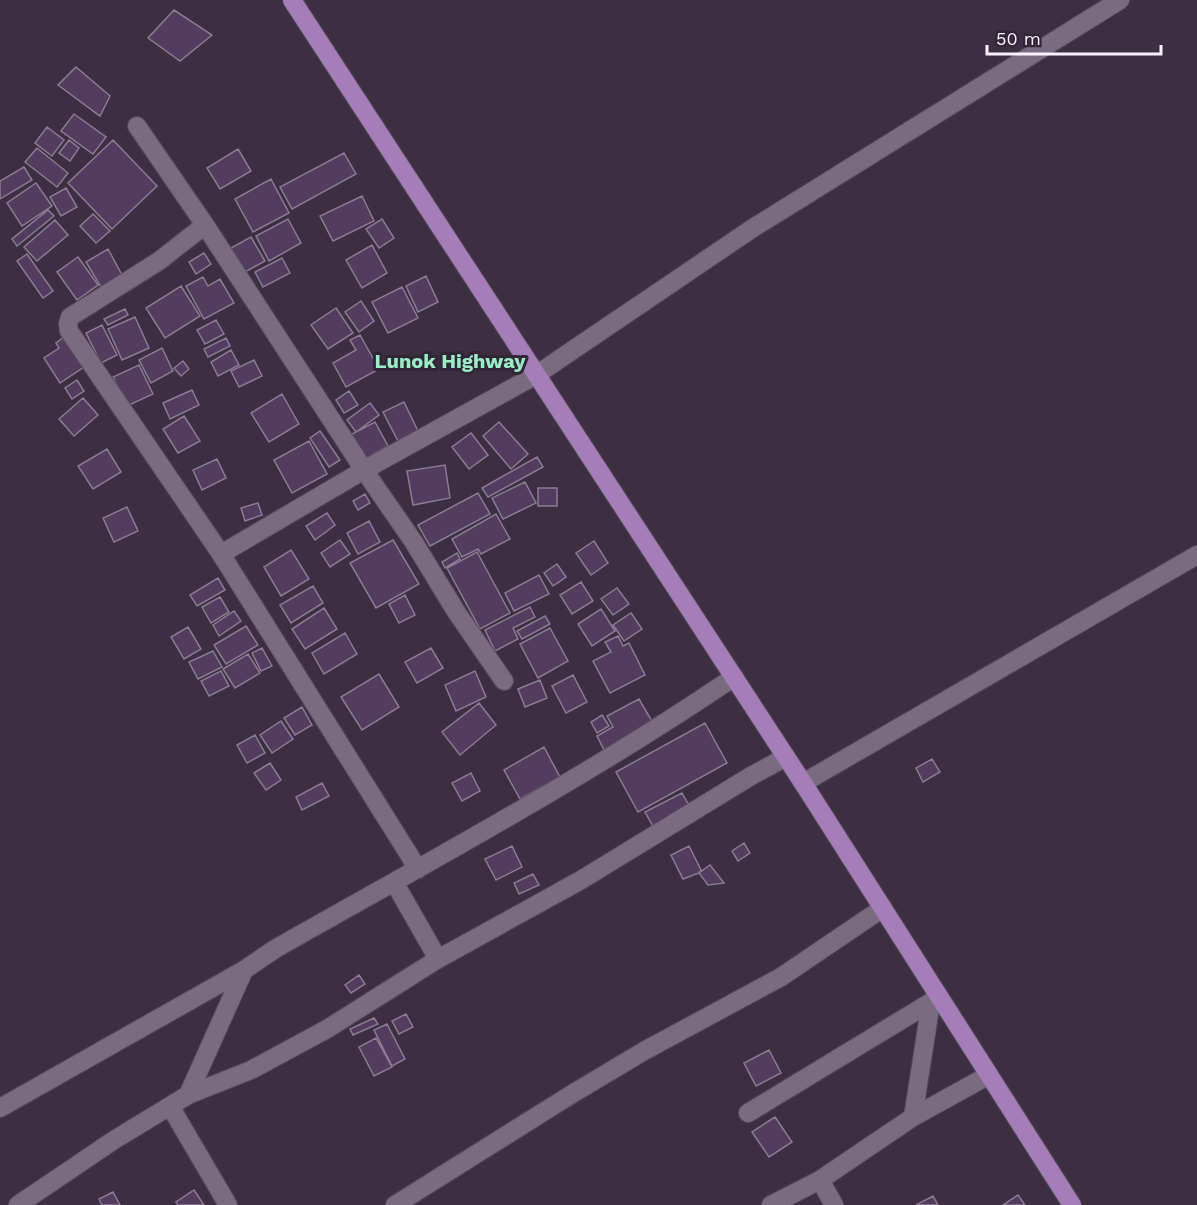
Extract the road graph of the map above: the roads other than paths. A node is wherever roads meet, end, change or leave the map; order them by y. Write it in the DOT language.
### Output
graph roads {
  1 [pos="292,0"];
  2 [pos="1120,0"];
  3 [pos="137,126"];
  4 [pos="205,225"];
  5 [pos="536,375"];
  6 [pos="364,470"];
  7 [pos="220,554"];
  8 [pos="1197,555"];
  9 [pos="734,677"];
  10 [pos="504,681"];
  11 [pos="786,757"];
  12 [pos="803,783"];
  13 [pos="418,869"];
  14 [pos="394,882"];
  15 [pos="883,908"];
  16 [pos="438,959"];
  17 [pos="244,970"];
  18 [pos="935,1000"];
  19 [pos="989,1075"];
  20 [pos="188,1095"];
  21 [pos="170,1106"];
  22 [pos="0,1108"];
  23 [pos="748,1113"];
  24 [pos="913,1117"];
  25 [pos="820,1180"];
  26 [pos="18,1205"];
  27 [pos="228,1205"];
  28 [pos="395,1205"];
  29 [pos="771,1205"];
  30 [pos="834,1205"];
  31 [pos="1072,1205"];
  1 -- 5 [label="main road"];
  2 -- 5 [label="street"];
  3 -- 4 [label="street"];
  4 -- 6 [label="street"];
  4 -- 7 [label="street"];
  5 -- 6 [label="street"];
  5 -- 9 [label="main road"];
  6 -- 7 [label="street"];
  6 -- 10 [label="street"];
  7 -- 13 [label="street"];
  8 -- 12 [label="street"];
  9 -- 11 [label="main road"];
  9 -- 13 [label="street"];
  11 -- 12 [label="main road"];
  11 -- 16 [label="street"];
  12 -- 15 [label="main road"];
  13 -- 14 [label="street"];
  14 -- 16 [label="street"];
  14 -- 17 [label="street"];
  15 -- 18 [label="main road"];
  15 -- 28 [label="street"];
  16 -- 20 [label="street"];
  17 -- 20 [label="street"];
  17 -- 22 [label="street"];
  18 -- 19 [label="main road"];
  18 -- 23 [label="street"];
  18 -- 24 [label="street"];
  19 -- 24 [label="street"];
  19 -- 31 [label="main road"];
  20 -- 21 [label="street"];
  21 -- 26 [label="street"];
  21 -- 27 [label="street"];
  24 -- 25 [label="street"];
  25 -- 29 [label="street"];
  25 -- 30 [label="street"];
}
